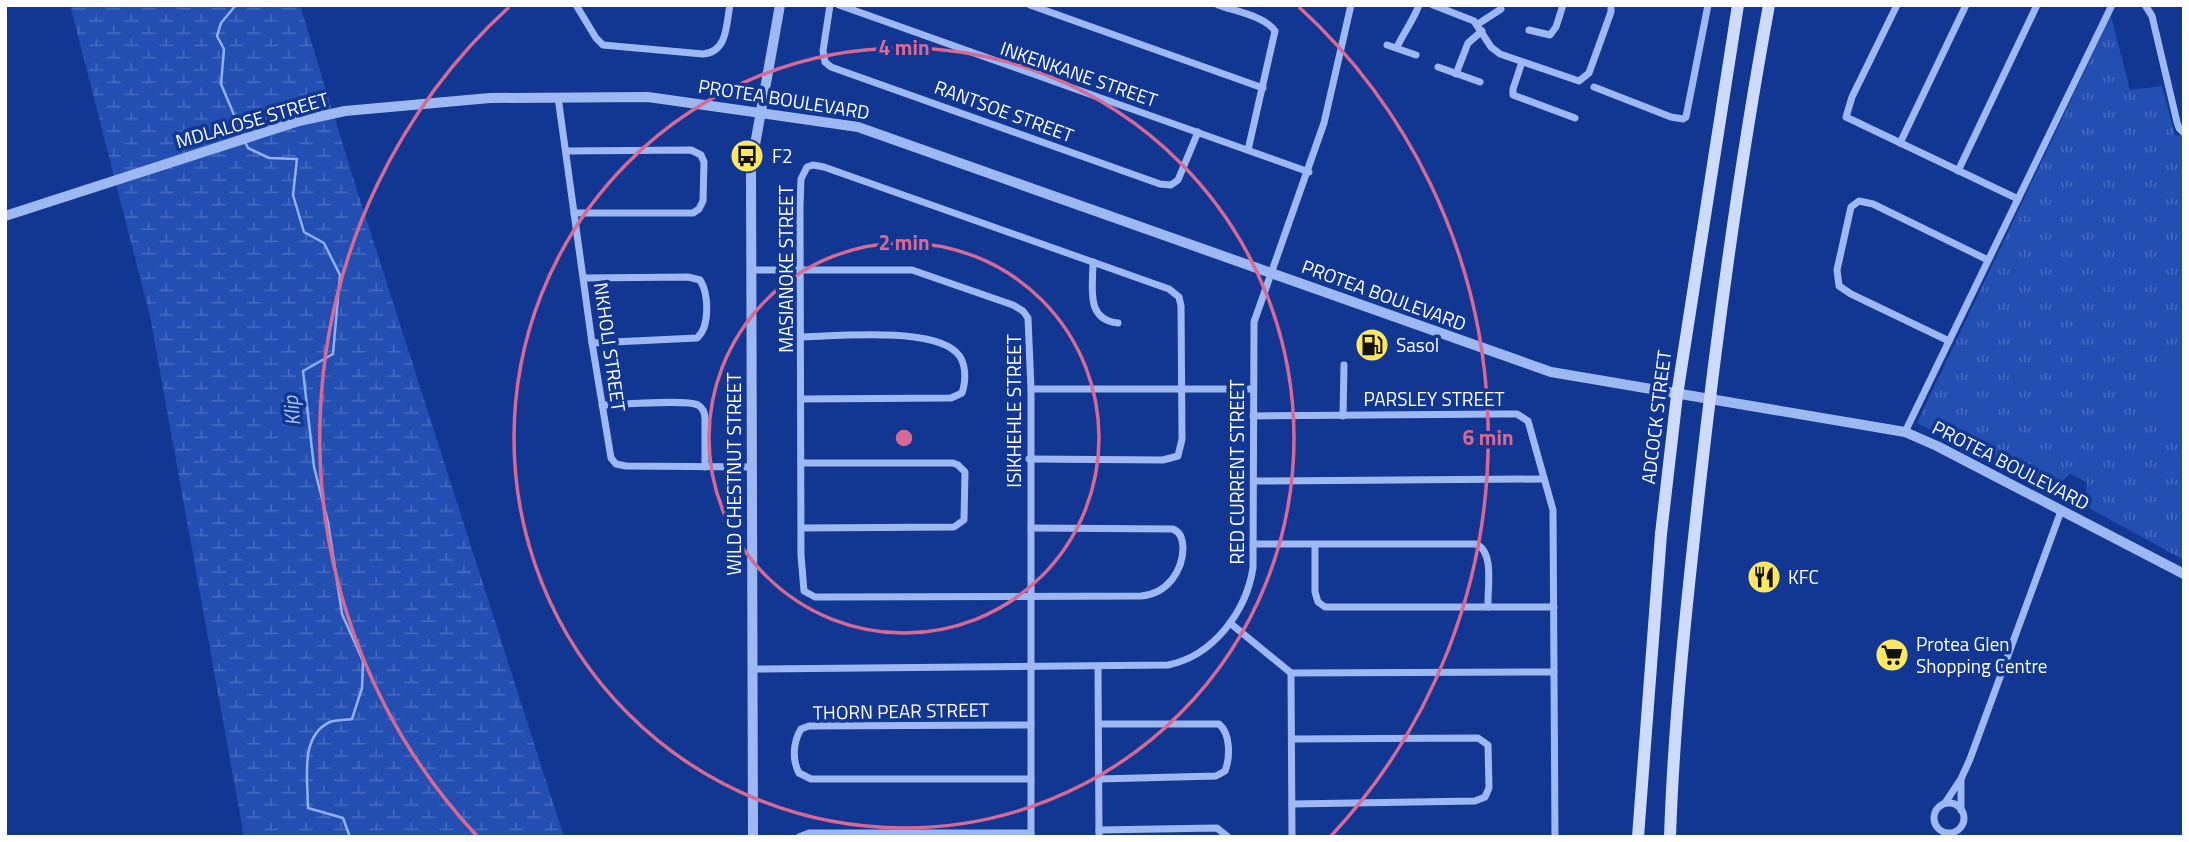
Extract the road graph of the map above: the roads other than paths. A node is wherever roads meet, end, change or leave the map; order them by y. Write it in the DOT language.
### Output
graph roads {
  1 [pos="576,5"];
  2 [pos="730,5"];
  3 [pos="780,5"];
  4 [pos="830,5"];
  5 [pos="838,5"];
  6 [pos="1030,5"];
  7 [pos="1218,5"];
  8 [pos="1351,5"];
  9 [pos="1419,5"];
  10 [pos="1433,5"];
  11 [pos="1563,5"];
  12 [pos="1611,5"];
  13 [pos="1708,5"];
  14 [pos="1738,5"];
  15 [pos="1769,5"];
  16 [pos="1897,5"];
  17 [pos="1966,5"];
  18 [pos="2037,5"];
  19 [pos="2112,5"];
  20 [pos="2145,5"];
  21 [pos="1501,9"];
  22 [pos="1480,28"];
  23 [pos="1529,30"];
  24 [pos="1387,45"];
  25 [pos="1397,47"];
  26 [pos="1416,55"];
  27 [pos="1522,62"];
  28 [pos="1438,67"];
  29 [pos="1456,74"];
  30 [pos="1480,82"];
  31 [pos="1594,87"];
  32 [pos="1263,88"];
  33 [pos="558,97"];
  34 [pos="761,111"];
  35 [pos="1575,118"];
  36 [pos="1198,132"];
  37 [pos="2184,133"];
  38 [pos="1900,143"];
  39 [pos="1248,150"];
  40 [pos="566,151"];
  41 [pos="1958,170"];
  42 [pos="1309,172"];
  43 [pos="2018,199"];
  44 [pos="574,214"];
  45 [pos="5,216"];
  46 [pos="1988,260"];
  47 [pos="1093,262"];
  48 [pos="751,270"];
  49 [pos="801,270"];
  50 [pos="1272,273"];
  51 [pos="584,278"];
  52 [pos="1118,323"];
  53 [pos="800,337"];
  54 [pos="1949,341"];
  55 [pos="592,343"];
  56 [pos="1345,365"];
  57 [pos="1181,388"];
  58 [pos="1031,389"];
  59 [pos="1252,389"];
  60 [pos="1677,394"];
  61 [pos="802,399"];
  62 [pos="1710,400"];
  63 [pos="602,405"];
  64 [pos="1253,416"];
  65 [pos="1343,416"];
  66 [pos="1905,432"];
  67 [pos="1029,459"];
  68 [pos="802,463"];
  69 [pos="705,467"];
  70 [pos="752,467"];
  71 [pos="1544,479"];
  72 [pos="1254,481"];
  73 [pos="2061,511"];
  74 [pos="802,528"];
  75 [pos="1031,528"];
  76 [pos="1253,544"];
  77 [pos="1315,545"];
  78 [pos="2184,573"];
  79 [pos="1030,595"];
  80 [pos="1488,607"];
  81 [pos="1554,607"];
  82 [pos="1230,622"];
  83 [pos="1031,666"];
  84 [pos="1097,667"];
  85 [pos="752,669"];
  86 [pos="1292,673"];
  87 [pos="1554,675"];
  88 [pos="1099,724"];
  89 [pos="1031,725"];
  90 [pos="1292,739"];
  91 [pos="1031,779"];
  92 [pos="1099,779"];
  93 [pos="1961,779"];
  94 [pos="1945,803"];
  95 [pos="1292,804"];
  96 [pos="1961,810"];
  97 [pos="1936,826"];
  98 [pos="1099,833"];
  99 [pos="1951,834"];
  100 [pos="1031,835"];
  101 [pos="753,837"];
  102 [pos="799,837"];
  103 [pos="1227,837"];
  104 [pos="1292,837"];
  105 [pos="1555,837"];
  106 [pos="1638,837"];
  107 [pos="1670,837"];
  108 [pos="1936,837"];
  1 -- 2 [label="street"];
  3 -- 34 [label="street, WILD CHESTNUT STREET"];
  4 -- 36 [label="street, RANTSOE STREET"];
  5 -- 36 [label="street, INKENKANE STREET"];
  6 -- 32 [label="street"];
  7 -- 32 [label="street"];
  8 -- 42 [label="street, RED CURRENT STREET"];
  9 -- 25 [label="street"];
  10 -- 22 [label="street"];
  11 -- 23 [label="street"];
  12 -- 27 [label="street"];
  13 -- 31 [label="street"];
  14 -- 60 [label="main road, ADCOCK STREET"];
  15 -- 62 [label="main road"];
  16 -- 38 [label="street"];
  17 -- 38 [label="street"];
  18 -- 41 [label="street"];
  19 -- 43 [label="street"];
  20 -- 37 [label="street"];
  21 -- 22 [label="street"];
  22 -- 27 [label="street"];
  22 -- 29 [label="street"];
  24 -- 25 [label="street"];
  25 -- 26 [label="street"];
  27 -- 35 [label="street"];
  28 -- 29 [label="street"];
  29 -- 30 [label="street"];
  32 -- 39 [label="street"];
  33 -- 34 [label="street, PROTEA BOULEVARD"];
  33 -- 40 [label="street, NKHOLI STREET"];
  33 -- 45 [label="street, MDLALOSE STREET"];
  34 -- 48 [label="street, WILD CHESTNUT STREET"];
  34 -- 50 [label="street, PROTEA BOULEVARD"];
  36 -- 39 [label="street, INKENKANE STREET"];
  38 -- 41 [label="street"];
  39 -- 42 [label="street, INKENKANE STREET"];
  40 -- 44 [label="street, NKHOLI STREET"];
  40 -- 44 [label="street"];
  41 -- 43 [label="street"];
  42 -- 50 [label="street, RED CURRENT STREET"];
  43 -- 46 [label="street"];
  44 -- 51 [label="street, NKHOLI STREET"];
  46 -- 54 [label="street"];
  46 -- 54 [label="street"];
  47 -- 49 [label="street, MASIANOKE STREET"];
  47 -- 52 [label="street"];
  47 -- 57 [label="street, MASIANOKE STREET"];
  48 -- 49 [label="street, ISIKHEHLE STREET"];
  48 -- 70 [label="street, WILD CHESTNUT STREET"];
  49 -- 53 [label="street, MASIANOKE STREET"];
  49 -- 58 [label="street, ISIKHEHLE STREET"];
  50 -- 59 [label="street, RED CURRENT STREET"];
  50 -- 60 [label="street, PROTEA BOULEVARD"];
  51 -- 55 [label="street, NKHOLI STREET"];
  51 -- 55 [label="street"];
  53 -- 61 [label="street, MASIANOKE STREET"];
  53 -- 61 [label="street"];
  54 -- 66 [label="street"];
  55 -- 63 [label="street, NKHOLI STREET"];
  56 -- 65 [label="street"];
  57 -- 58 [label="street"];
  57 -- 59 [label="street"];
  57 -- 67 [label="street"];
  58 -- 67 [label="street, ISIKHEHLE STREET"];
  59 -- 64 [label="street, RED CURRENT STREET"];
  60 -- 62 [label="street, PROTEA BOULEVARD"];
  60 -- 106 [label="main road, ADCOCK STREET"];
  61 -- 68 [label="street, MASIANOKE STREET"];
  62 -- 66 [label="street, PROTEA BOULEVARD"];
  62 -- 107 [label="main road"];
  63 -- 69 [label="street, NKHOLI STREET"];
  63 -- 69 [label="street"];
  64 -- 65 [label="street, PARSLEY STREET"];
  64 -- 72 [label="street, RED CURRENT STREET"];
  65 -- 71 [label="street, PARSLEY STREET"];
  66 -- 73 [label="street, PROTEA BOULEVARD"];
  67 -- 75 [label="street, ISIKHEHLE STREET"];
  68 -- 74 [label="street, MASIANOKE STREET"];
  68 -- 74 [label="street"];
  69 -- 70 [label="street, NKHOLI STREET"];
  70 -- 85 [label="street, WILD CHESTNUT STREET"];
  71 -- 72 [label="street"];
  71 -- 81 [label="street, PARSLEY STREET"];
  72 -- 76 [label="street, RED CURRENT STREET"];
  73 -- 78 [label="street, PROTEA BOULEVARD"];
  73 -- 93 [label="street"];
  74 -- 79 [label="street, MASIANOKE STREET"];
  75 -- 79 [label="street, ISIKHEHLE STREET"];
  75 -- 79 [label="street"];
  76 -- 77 [label="street"];
  76 -- 82 [label="street, RED CURRENT STREET"];
  77 -- 80 [label="street"];
  77 -- 80 [label="street"];
  79 -- 83 [label="street, ISIKHEHLE STREET"];
  80 -- 81 [label="street"];
  81 -- 87 [label="street, PARSLEY STREET"];
  82 -- 84 [label="street, RED CURRENT STREET"];
  82 -- 86 [label="street"];
  83 -- 84 [label="street, RED CURRENT STREET"];
  83 -- 85 [label="street, RED CURRENT STREET"];
  83 -- 89 [label="street, ISIKHEHLE STREET"];
  84 -- 88 [label="street"];
  85 -- 101 [label="street, WILD CHESTNUT STREET"];
  86 -- 87 [label="street"];
  86 -- 90 [label="street"];
  87 -- 105 [label="street, PARSLEY STREET"];
  88 -- 92 [label="street"];
  88 -- 92 [label="street"];
  89 -- 91 [label="street, ISIKHEHLE STREET"];
  89 -- 91 [label="street, THORN PEAR STREET"];
  90 -- 95 [label="street"];
  90 -- 95 [label="street"];
  91 -- 100 [label="street, ISIKHEHLE STREET"];
  92 -- 98 [label="street"];
  93 -- 94 [label="street"];
  93 -- 96 [label="street"];
  94 -- 96 [label="street"];
  94 -- 97 [label="street"];
  95 -- 104 [label="street"];
  96 -- 99 [label="street"];
  97 -- 99 [label="street"];
  97 -- 108 [label="street"];
  98 -- 103 [label="street"];
  100 -- 102 [label="street"];
}
